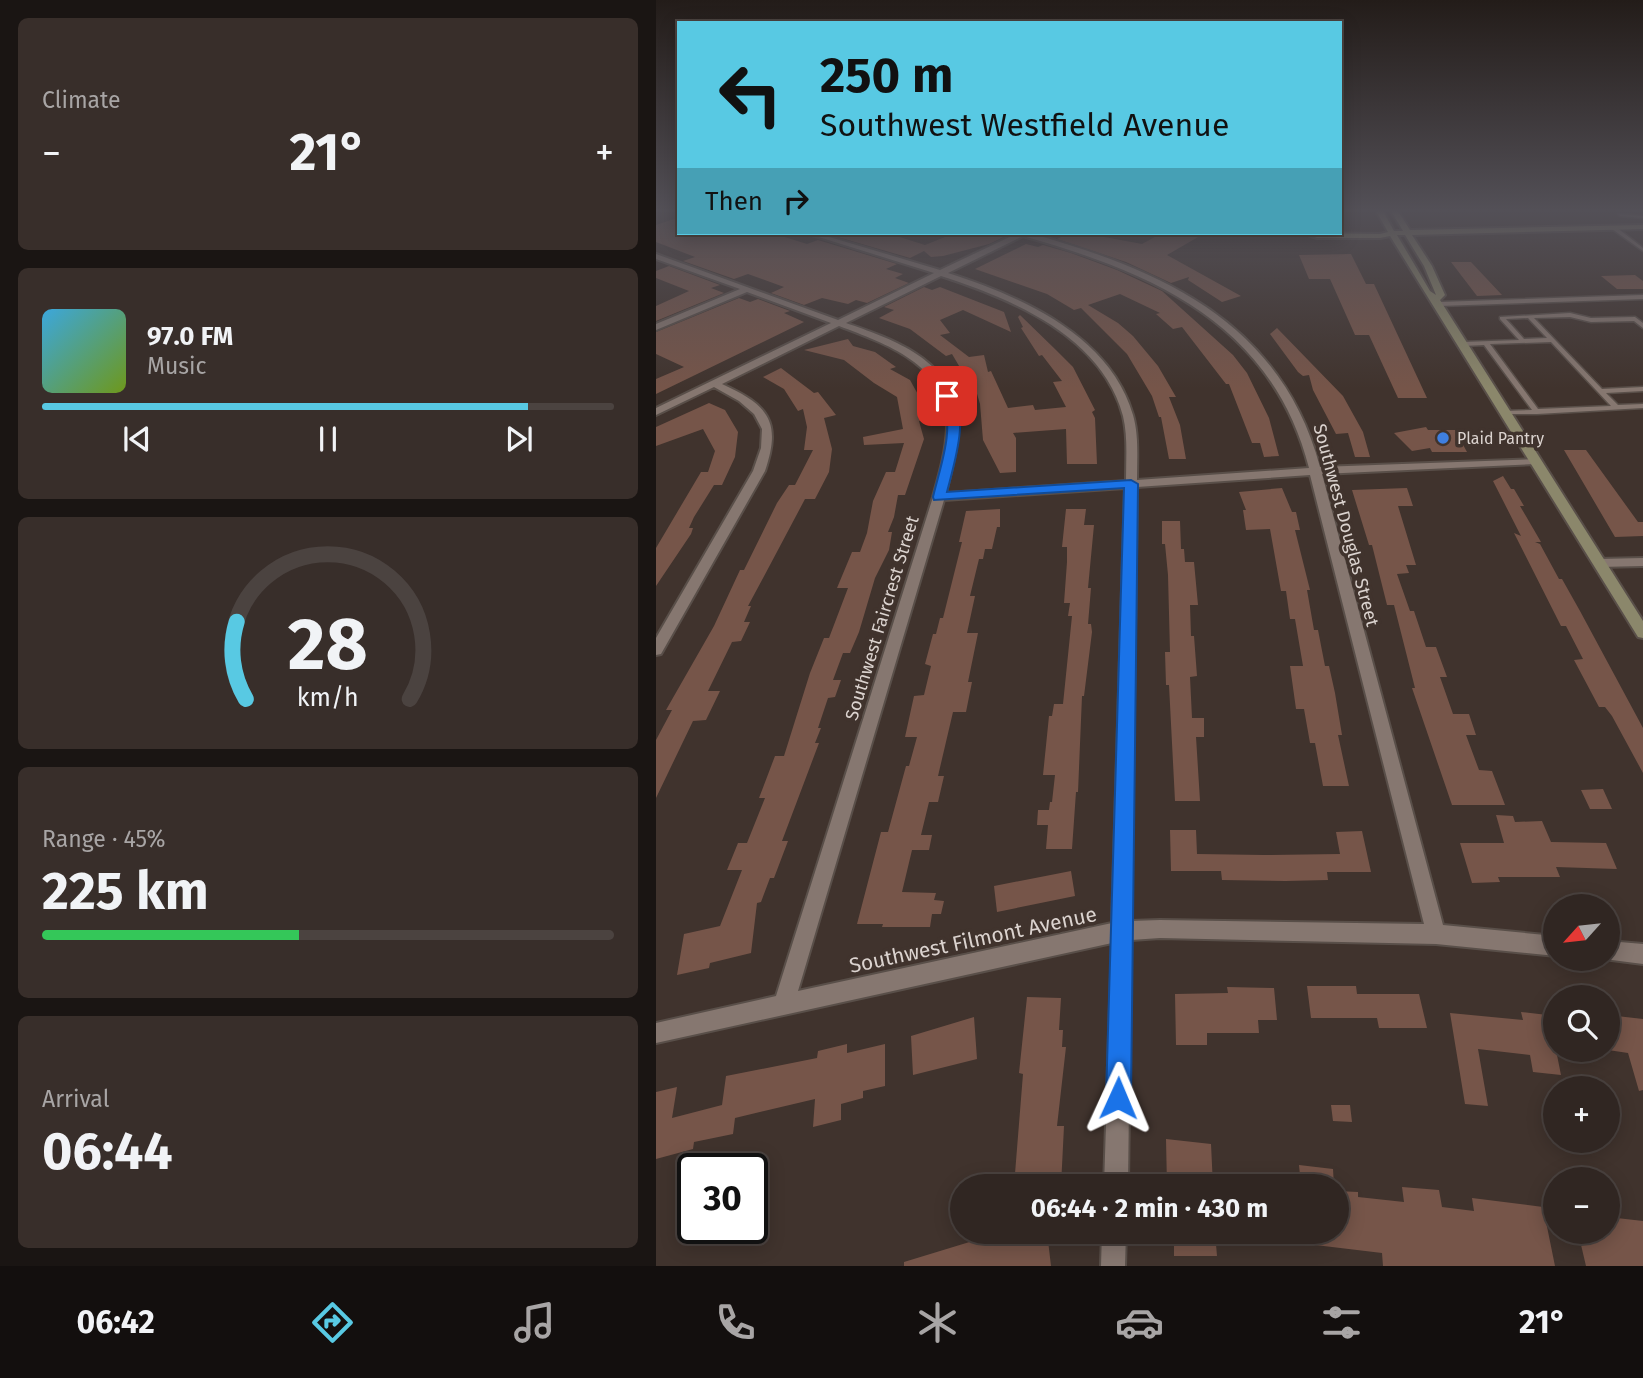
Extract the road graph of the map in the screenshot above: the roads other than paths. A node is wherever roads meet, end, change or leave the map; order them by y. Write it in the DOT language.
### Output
graph roads {
  1 [pos="695,270"];
  2 [pos="930,270"];
  3 [pos="946,270"];
  4 [pos="1138,270"];
  5 [pos="1414,270"];
  6 [pos="1427,270"];
  7 [pos="940,273"];
  8 [pos="748,289"];
  9 [pos="1643,297"];
  10 [pos="1555,300"];
  11 [pos="1438,302"];
  12 [pos="1570,315"];
  13 [pos="1530,317"];
  14 [pos="840,322"];
  15 [pos="1643,326"];
  16 [pos="656,327"];
  17 [pos="1553,340"];
  18 [pos="1523,341"];
  19 [pos="1486,343"];
  20 [pos="1463,344"];
  21 [pos="715,384"];
  22 [pos="1643,389"];
  23 [pos="1601,391"];
  24 [pos="1643,407"];
  25 [pos="1617,408"];
  26 [pos="656,412"];
  27 [pos="1537,412"];
  28 [pos="1505,413"];
  29 [pos="1536,461"];
  30 [pos="1315,471"];
  31 [pos="1131,484"];
  32 [pos="939,497"];
  33 [pos="1643,562"];
  34 [pos="1599,563"];
  35 [pos="1643,633"];
  36 [pos="656,650"];
  37 [pos="1123,931"];
  38 [pos="1436,934"];
  39 [pos="1543,945"];
  40 [pos="1620,952"];
  41 [pos="1643,954"];
  42 [pos="784,1004"];
  43 [pos="656,1033"];
  44 [pos="1116,1174"];
  45 [pos="1114,1244"];
  46 [pos="1113,1266"];
  1 -- 8 [label="street, Southwest Faircrest Street"];
  2 -- 7 [label="street"];
  3 -- 7 [label="street"];
  4 -- 30 [label="street, Southwest Douglas Street"];
  5 -- 11 [label="main road"];
  6 -- 11 [label="main road"];
  7 -- 14 [label="street"];
  7 -- 31 [label="street"];
  8 -- 14 [label="street, Southwest Faircrest Street"];
  8 -- 16 [label="street"];
  9 -- 10 [label="lane"];
  10 -- 11 [label="lane"];
  10 -- 12 [label="lane"];
  11 -- 20 [label="main road"];
  12 -- 13 [label="lane"];
  12 -- 15 [label="lane"];
  13 -- 17 [label="lane"];
  13 -- 18 [label="lane"];
  14 -- 21 [label="street"];
  14 -- 32 [label="street, Southwest Faircrest Street"];
  17 -- 18 [label="lane"];
  17 -- 23 [label="lane"];
  18 -- 19 [label="lane"];
  19 -- 20 [label="lane"];
  19 -- 27 [label="lane"];
  20 -- 28 [label="main road"];
  21 -- 26 [label="street"];
  21 -- 36 [label="street"];
  22 -- 23 [label="lane"];
  23 -- 25 [label="lane"];
  24 -- 25 [label="lane"];
  25 -- 27 [label="lane"];
  27 -- 28 [label="lane"];
  28 -- 29 [label="main road"];
  29 -- 30 [label="street"];
  29 -- 34 [label="main road"];
  30 -- 31 [label="street"];
  30 -- 38 [label="street, Southwest Douglas Street"];
  31 -- 32 [label="street"];
  31 -- 37 [label="street"];
  32 -- 42 [label="street, Southwest Faircrest Street"];
  33 -- 34 [label="street"];
  34 -- 35 [label="main road"];
  37 -- 38 [label="street, Southwest Filmont Avenue"];
  37 -- 42 [label="street, Southwest Filmont Avenue"];
  37 -- 44 [label="street"];
  38 -- 39 [label="street, Southwest Filmont Avenue"];
  40 -- 41 [label="street"];
  42 -- 43 [label="street, Southwest Filmont Avenue"];
  45 -- 46 [label="street"];
}
